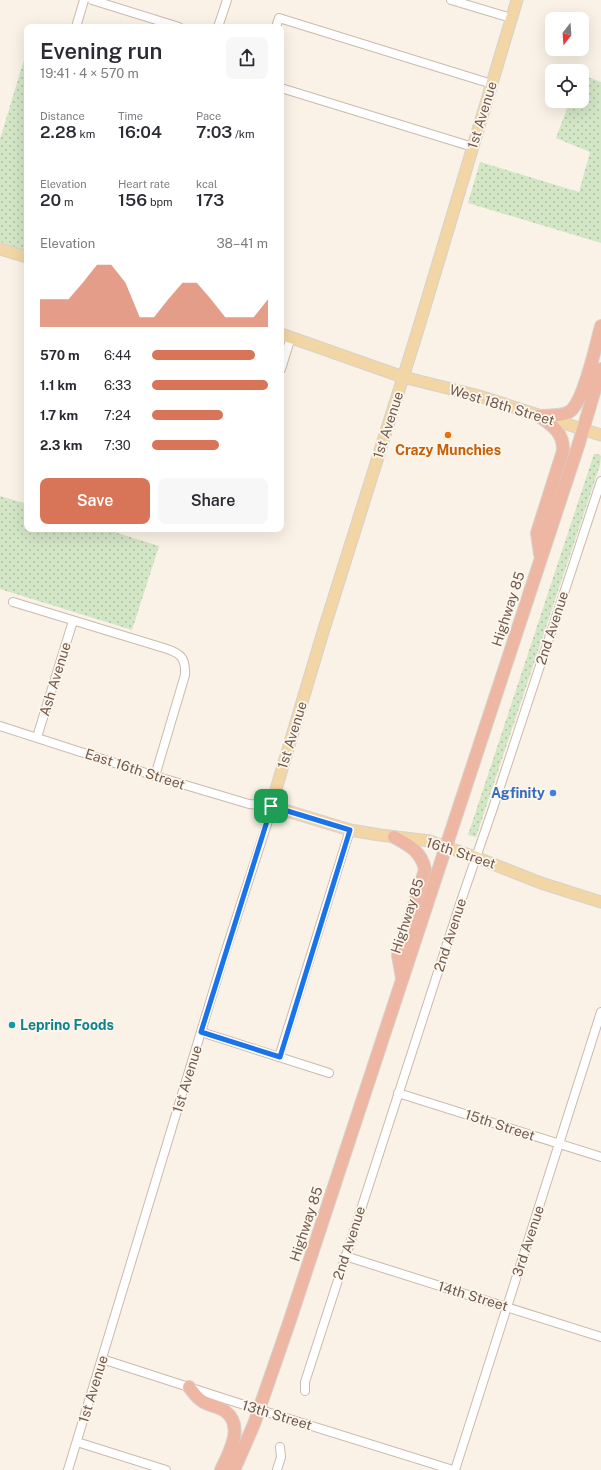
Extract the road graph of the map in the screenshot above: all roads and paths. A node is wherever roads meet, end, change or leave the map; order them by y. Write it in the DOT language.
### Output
graph roads {
  1 [pos="84,0"];
  2 [pos="92,0"];
  3 [pos="227,0"];
  4 [pos="451,0"];
  5 [pos="517,0"];
  6 [pos="511,18"];
  7 [pos="77,24"];
  8 [pos="169,24"];
  9 [pos="219,24"];
  10 [pos="277,24"];
  11 [pos="492,84"];
  12 [pos="284,89"];
  13 [pos="473,147"];
  14 [pos="0,249"];
  15 [pos="24,256"];
  16 [pos="601,326"];
  17 [pos="286,335"];
  18 [pos="284,349"];
  19 [pos="601,369"];
  20 [pos="403,377"];
  21 [pos="539,416"];
  22 [pos="583,430"];
  23 [pos="601,435"];
  24 [pos="601,481"];
  25 [pos="541,556"];
  26 [pos="13,602"];
  27 [pos="73,621"];
  28 [pos="0,726"];
  29 [pos="37,737"];
  30 [pos="155,776"];
  31 [pos="271,806"];
  32 [pos="350,830"];
  33 [pos="394,837"];
  34 [pos="446,846"];
  35 [pos="476,857"];
  36 [pos="601,902"];
  37 [pos="402,979"];
  38 [pos="601,1012"];
  39 [pos="201,1032"];
  40 [pos="280,1057"];
  41 [pos="329,1073"];
  42 [pos="398,1093"];
  43 [pos="559,1144"];
  44 [pos="601,1157"];
  45 [pos="345,1256"];
  46 [pos="507,1307"];
  47 [pos="601,1337"];
  48 [pos="102,1359"];
  49 [pos="189,1388"];
  50 [pos="305,1391"];
  51 [pos="259,1410"];
  52 [pos="77,1442"];
  53 [pos="280,1447"];
  54 [pos="68,1470"];
  55 [pos="166,1470"];
  56 [pos="222,1470"];
  57 [pos="234,1470"];
  58 [pos="276,1470"];
  59 [pos="454,1470"];
  1 -- 7 [label="street"];
  2 -- 8 [label="street"];
  3 -- 9 [label="street"];
  4 -- 6 [label="street"];
  5 -- 6 [label="main road, 1st Avenue"];
  6 -- 11 [label="main road, 1st Avenue"];
  10 -- 11 [label="street"];
  11 -- 13 [label="main road, 1st Avenue"];
  12 -- 13 [label="street"];
  13 -- 20 [label="main road, 1st Avenue"];
  14 -- 15 [label="main road"];
  16 -- 21 [label="highway"];
  17 -- 18 [label="street"];
  17 -- 20 [label="main road, West 18th Street"];
  19 -- 22 [label="highway, Highway 85"];
  20 -- 21 [label="main road, West 18th Street"];
  20 -- 31 [label="main road, 1st Avenue"];
  21 -- 22 [label="main road, West 18th Street"];
  21 -- 25 [label="highway"];
  22 -- 23 [label="main road, West 18th Street"];
  22 -- 25 [label="highway, Highway 85"];
  24 -- 35 [label="street, 2nd Avenue"];
  25 -- 34 [label="highway, Highway 85"];
  26 -- 27 [label="street"];
  27 -- 29 [label="street, Ash Avenue"];
  27 -- 30 [label="street"];
  28 -- 29 [label="street, East 16th Street"];
  29 -- 30 [label="street, East 16th Street"];
  30 -- 31 [label="street, East 16th Street"];
  31 -- 32 [label="main road, 16th Street"];
  31 -- 39 [label="street, 1st Avenue"];
  32 -- 33 [label="main road, 16th Street"];
  32 -- 40 [label="street"];
  33 -- 34 [label="main road, 16th Street"];
  33 -- 37 [label="highway"];
  34 -- 35 [label="main road, 16th Street"];
  34 -- 37 [label="highway, Highway 85"];
  35 -- 36 [label="main road, 16th Street"];
  35 -- 42 [label="street, 2nd Avenue"];
  37 -- 51 [label="highway, Highway 85"];
  38 -- 43 [label="street, 3rd Avenue"];
  39 -- 40 [label="street"];
  39 -- 48 [label="street, 1st Avenue"];
  40 -- 41 [label="street"];
  42 -- 43 [label="street, 15th Street"];
  42 -- 45 [label="street, 2nd Avenue"];
  43 -- 44 [label="street, 15th Street"];
  43 -- 46 [label="street, 3rd Avenue"];
  45 -- 46 [label="street, 14th Street"];
  45 -- 50 [label="street, 2nd Avenue"];
  46 -- 47 [label="street, 14th Street"];
  46 -- 59 [label="street, 3rd Avenue"];
  48 -- 49 [label="street, 13th Street"];
  48 -- 52 [label="street, 1st Avenue"];
  49 -- 51 [label="street, 13th Street"];
  49 -- 56 [label="highway"];
  51 -- 57 [label="highway, Highway 85"];
  51 -- 59 [label="street, 13th Street"];
  52 -- 54 [label="street, 1st Avenue"];
  52 -- 55 [label="street"];
  53 -- 58 [label="street"];
}
